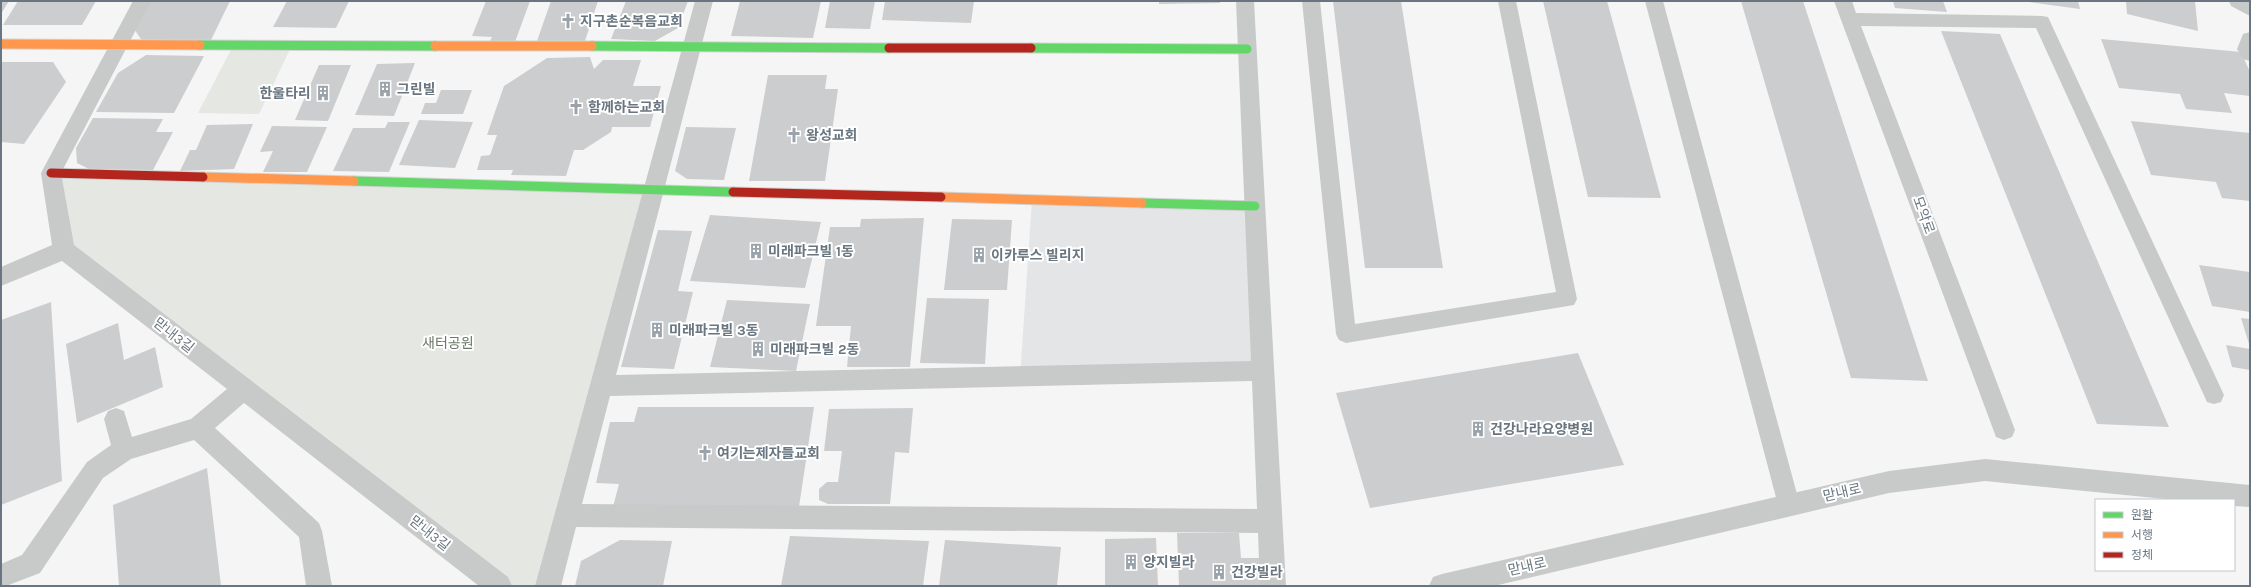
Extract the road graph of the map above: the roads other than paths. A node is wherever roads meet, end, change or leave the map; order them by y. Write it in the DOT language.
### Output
graph roads {
  1 [pos="142,1"];
  2 [pos="704,1"];
  3 [pos="1245,1"];
  4 [pos="1311,1"];
  5 [pos="1507,1"];
  6 [pos="1654,1"];
  7 [pos="1844,1"];
  8 [pos="2238,1"];
  9 [pos="2250,9"];
  10 [pos="1850,19"];
  11 [pos="2250,39"];
  12 [pos="1,44"];
  13 [pos="117,45"];
  14 [pos="694,47"];
  15 [pos="1247,50"];
  16 [pos="2250,54"];
  17 [pos="51,173"];
  18 [pos="655,189"];
  19 [pos="1254,206"];
  20 [pos="64,250"];
  21 [pos="1,277"];
  22 [pos="1263,371"];
  23 [pos="602,386"];
  24 [pos="244,389"];
  25 [pos="2214,395"];
  26 [pos="116,419"];
  27 [pos="198,428"];
  28 [pos="2004,430"];
  29 [pos="124,450"];
  30 [pos="2250,496"];
  31 [pos="1789,505"];
  32 [pos="568,515"];
  33 [pos="1270,521"];
  34 [pos="8,578"];
  35 [pos="319,586"];
  36 [pos="499,586"];
  37 [pos="548,586"];
  38 [pos="1273,586"];
  39 [pos="1442,586"];
  1 -- 13 [label="street"];
  2 -- 14 [label="street"];
  3 -- 15 [label="street"];
  4 -- 5 [label="lane"];
  6 -- 31 [label="lane"];
  7 -- 10 [label="lane, 모악로"];
  8 -- 9 [label="street"];
  10 -- 25 [label="lane"];
  10 -- 28 [label="lane, 모악로"];
  11 -- 16 [label="street"];
  12 -- 13 [label="street"];
  13 -- 14 [label="street"];
  13 -- 17 [label="street"];
  14 -- 15 [label="street"];
  14 -- 18 [label="street"];
  15 -- 19 [label="street"];
  17 -- 18 [label="street"];
  17 -- 20 [label="street"];
  18 -- 19 [label="street"];
  18 -- 23 [label="street"];
  19 -- 22 [label="street"];
  20 -- 21 [label="street"];
  20 -- 24 [label="street, 맏내3길"];
  22 -- 23 [label="street"];
  22 -- 33 [label="street"];
  23 -- 32 [label="street"];
  24 -- 27 [label="street"];
  24 -- 36 [label="street, 맏내3길"];
  26 -- 29 [label="street"];
  27 -- 29 [label="street"];
  27 -- 35 [label="street"];
  29 -- 34 [label="street"];
  30 -- 31 [label="street, 맏내로"];
  31 -- 39 [label="street, 맏내로"];
  32 -- 33 [label="street"];
  32 -- 37 [label="street"];
  33 -- 38 [label="street"];
}
